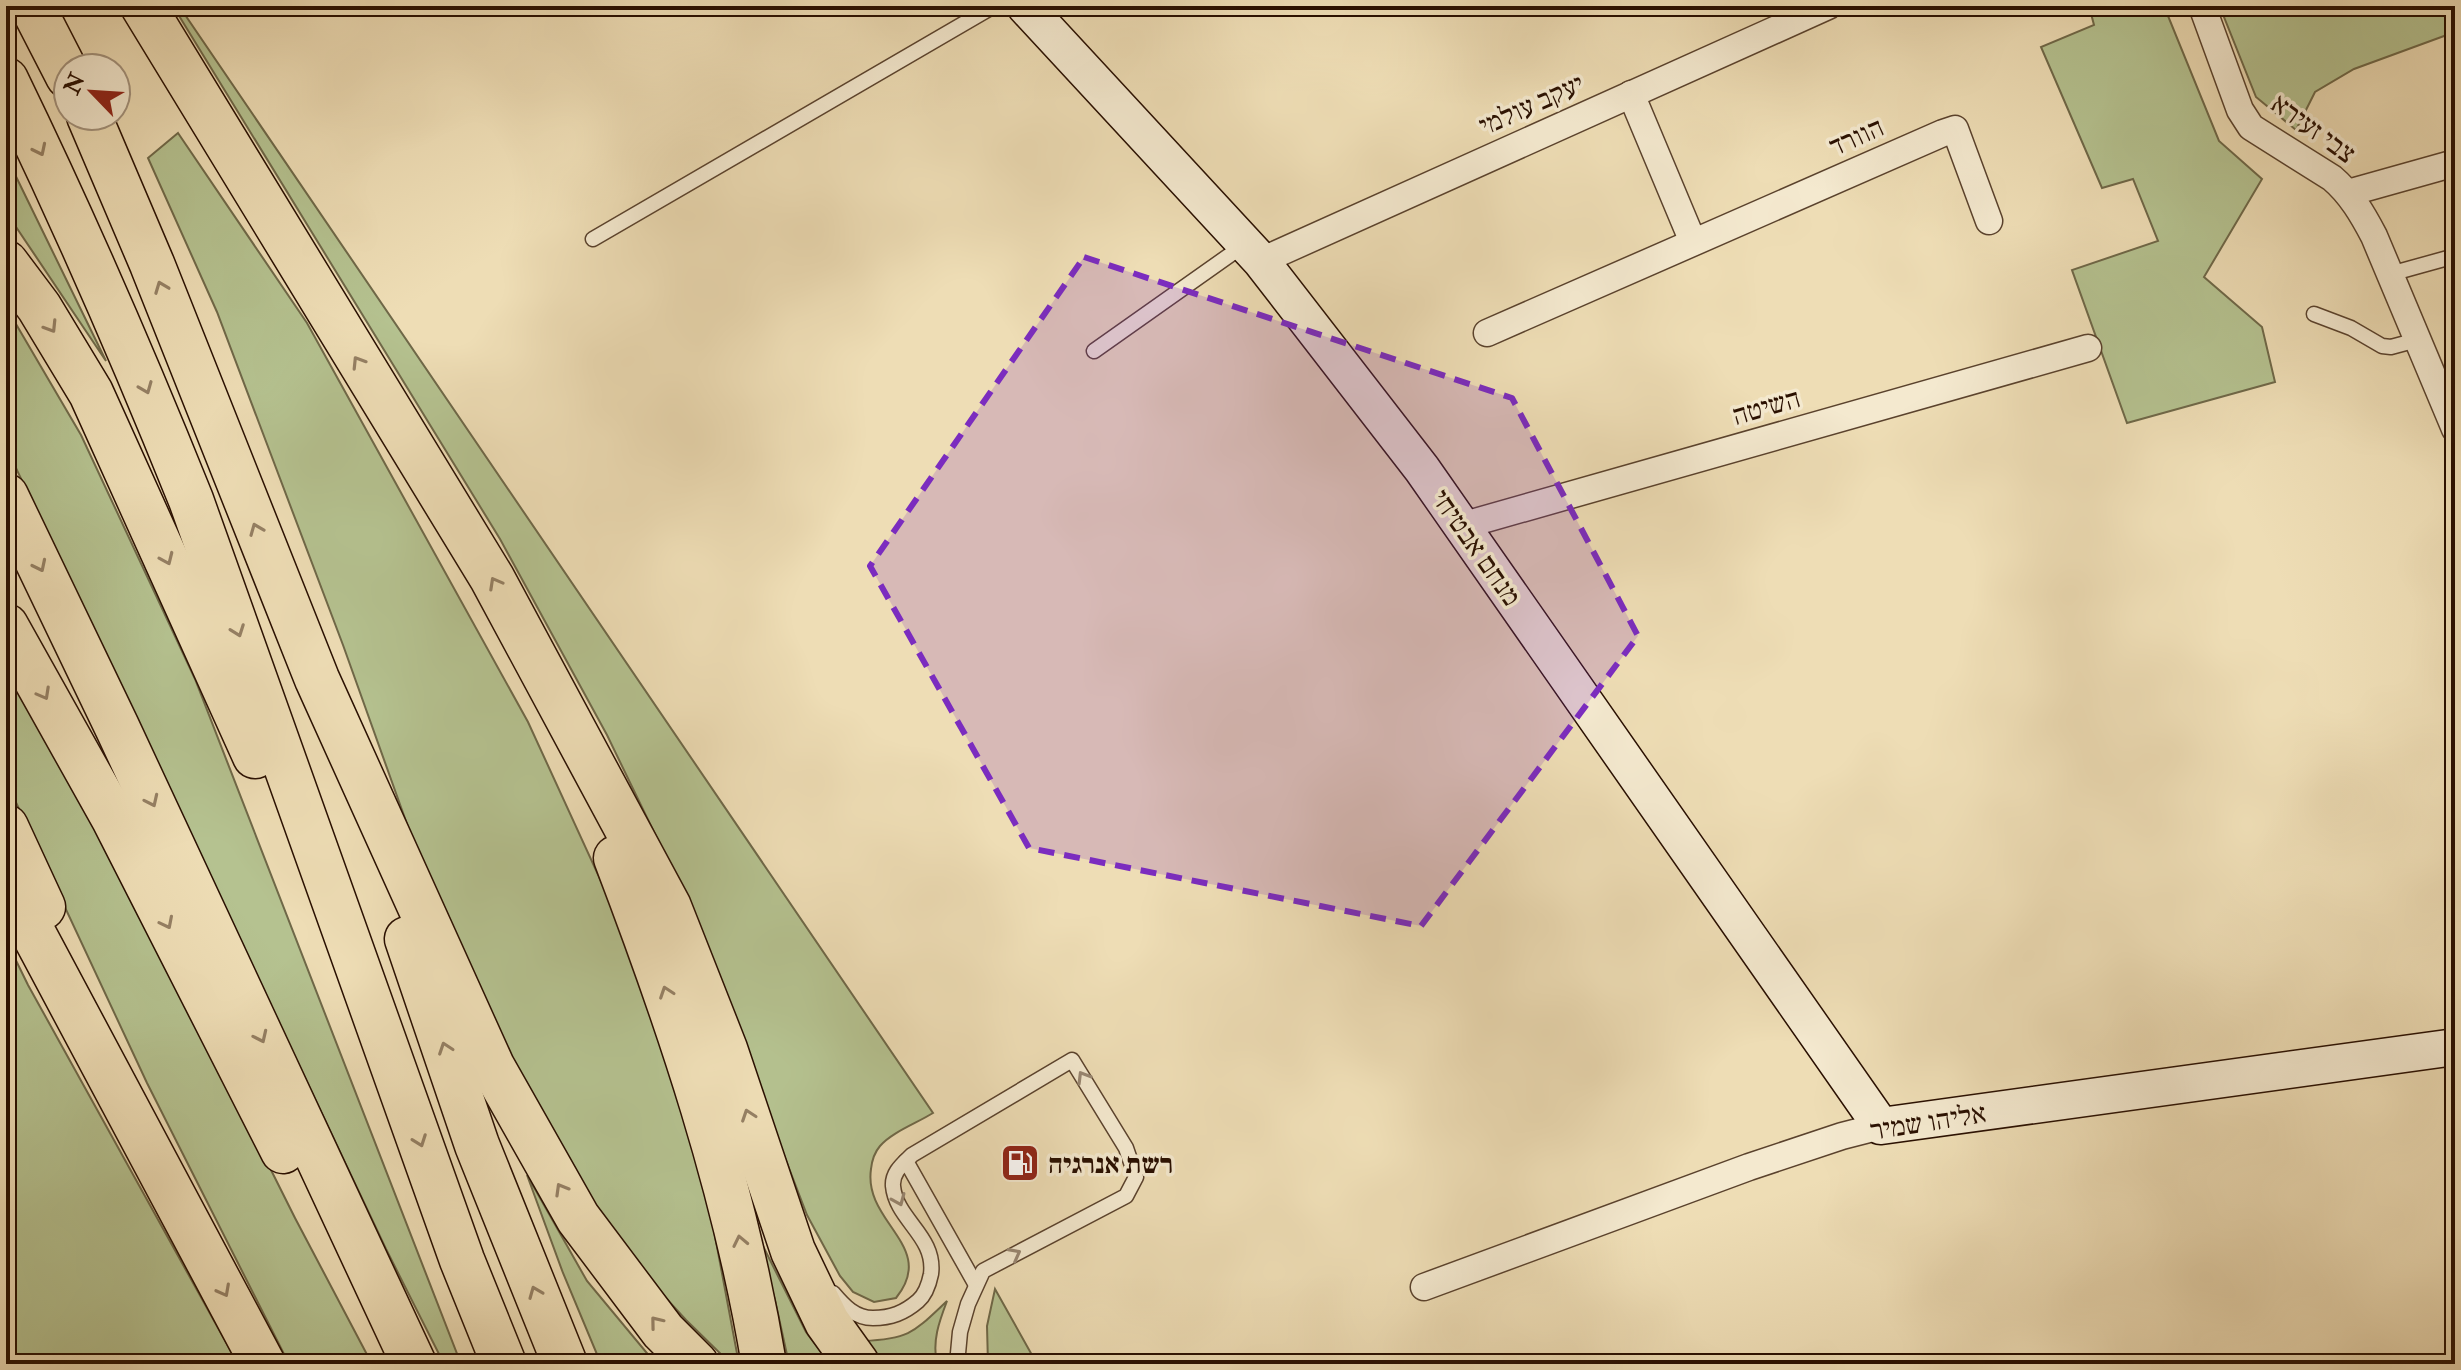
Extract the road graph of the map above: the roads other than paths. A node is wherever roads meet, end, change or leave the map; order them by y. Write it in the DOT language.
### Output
graph roads {
  1 [pos="32,6"];
  2 [pos="123,6"];
  3 [pos="143,6"];
  4 [pos="994,6"];
  5 [pos="1025,6"];
  6 [pos="1828,6"];
  7 [pos="2202,6"];
  8 [pos="56,52"];
  9 [pos="6,80"];
  10 [pos="1631,94"];
  11 [pos="96,132"];
  12 [pos="2455,163"];
  13 [pos="2348,193"];
  14 [pos="1989,221"];
  15 [pos="593,239"];
  16 [pos="1693,242"];
  17 [pos="1253,253"];
  18 [pos="2455,256"];
  19 [pos="6,263"];
  20 [pos="2390,274"];
  21 [pos="2314,314"];
  22 [pos="330,315"];
  23 [pos="1487,333"];
  24 [pos="2417,340"];
  25 [pos="2088,348"];
  26 [pos="1094,351"];
  27 [pos="2455,429"];
  28 [pos="6,496"];
  29 [pos="1461,526"];
  30 [pos="6,626"];
  31 [pos="532,652"];
  32 [pos="317,679"];
  33 [pos="6,827"];
  34 [pos="6,882"];
  35 [pos="2455,1047"];
  36 [pos="394,1068"];
  37 [pos="1881,1126"];
  38 [pos="906,1161"];
  39 [pos="765,1162"];
  40 [pos="188,1222"];
  41 [pos="976,1285"];
  42 [pos="1424,1287"];
  43 [pos="263,1364"];
  44 [pos="392,1364"];
  45 [pos="414,1364"];
  46 [pos="504,1364"];
  47 [pos="565,1364"];
  48 [pos="696,1364"];
  49 [pos="764,1364"];
  50 [pos="857,1364"];
  51 [pos="957,1364"];
  1 -- 8 [label="highway"];
  2 -- 22 [label="highway"];
  3 -- 22 [label="highway"];
  4 -- 15 [label="lane"];
  5 -- 17 [label="street, מנחם אבטיחי"];
  6 -- 10 [label="street, יעקב עולמי"];
  7 -- 13 [label="street, צבי זעירא"];
  9 -- 36 [label="highway, one-way"];
  10 -- 16 [label="street"];
  10 -- 17 [label="street, יעקב עולמי"];
  32 -- 11 [label="highway, one-way"];
  12 -- 13 [label="street"];
  13 -- 20 [label="street, צבי זעירא"];
  14 -- 16 [label="street, הוורד"];
  16 -- 23 [label="street, הוורד"];
  17 -- 26 [label="lane"];
  17 -- 29 [label="street, מנחם אבטיחי"];
  18 -- 20 [label="lane"];
  19 -- 36 [label="highway, one-way"];
  20 -- 24 [label="street, צבי זעירא"];
  21 -- 24 [label="lane"];
  31 -- 22 [label="highway, one-way"];
  24 -- 27 [label="street, צבי זעירא"];
  25 -- 29 [label="street, השיטה"];
  28 -- 45 [label="highway, one-way"];
  29 -- 37 [label="street, מנחם אבטיחי"];
  30 -- 44 [label="highway, one-way"];
  39 -- 31 [label="highway, one-way"];
  49 -- 31 [label="highway, one-way"];
  47 -- 32 [label="highway, one-way"];
  48 -- 32 [label="highway, one-way"];
  33 -- 40 [label="highway"];
  34 -- 40 [label="highway"];
  35 -- 37 [label="street, אליהו שמיר"];
  36 -- 46 [label="highway, one-way"];
  37 -- 42 [label="street, אליהו שמיר"];
  38 -- 39 [label="lane, one-way"];
  38 -- 41 [label="lane"];
  41 -- 38 [label="lane, one-way"];
  39 -- 50 [label="highway"];
  40 -- 43 [label="highway, one-way"];
  41 -- 51 [label="lane"];
}
